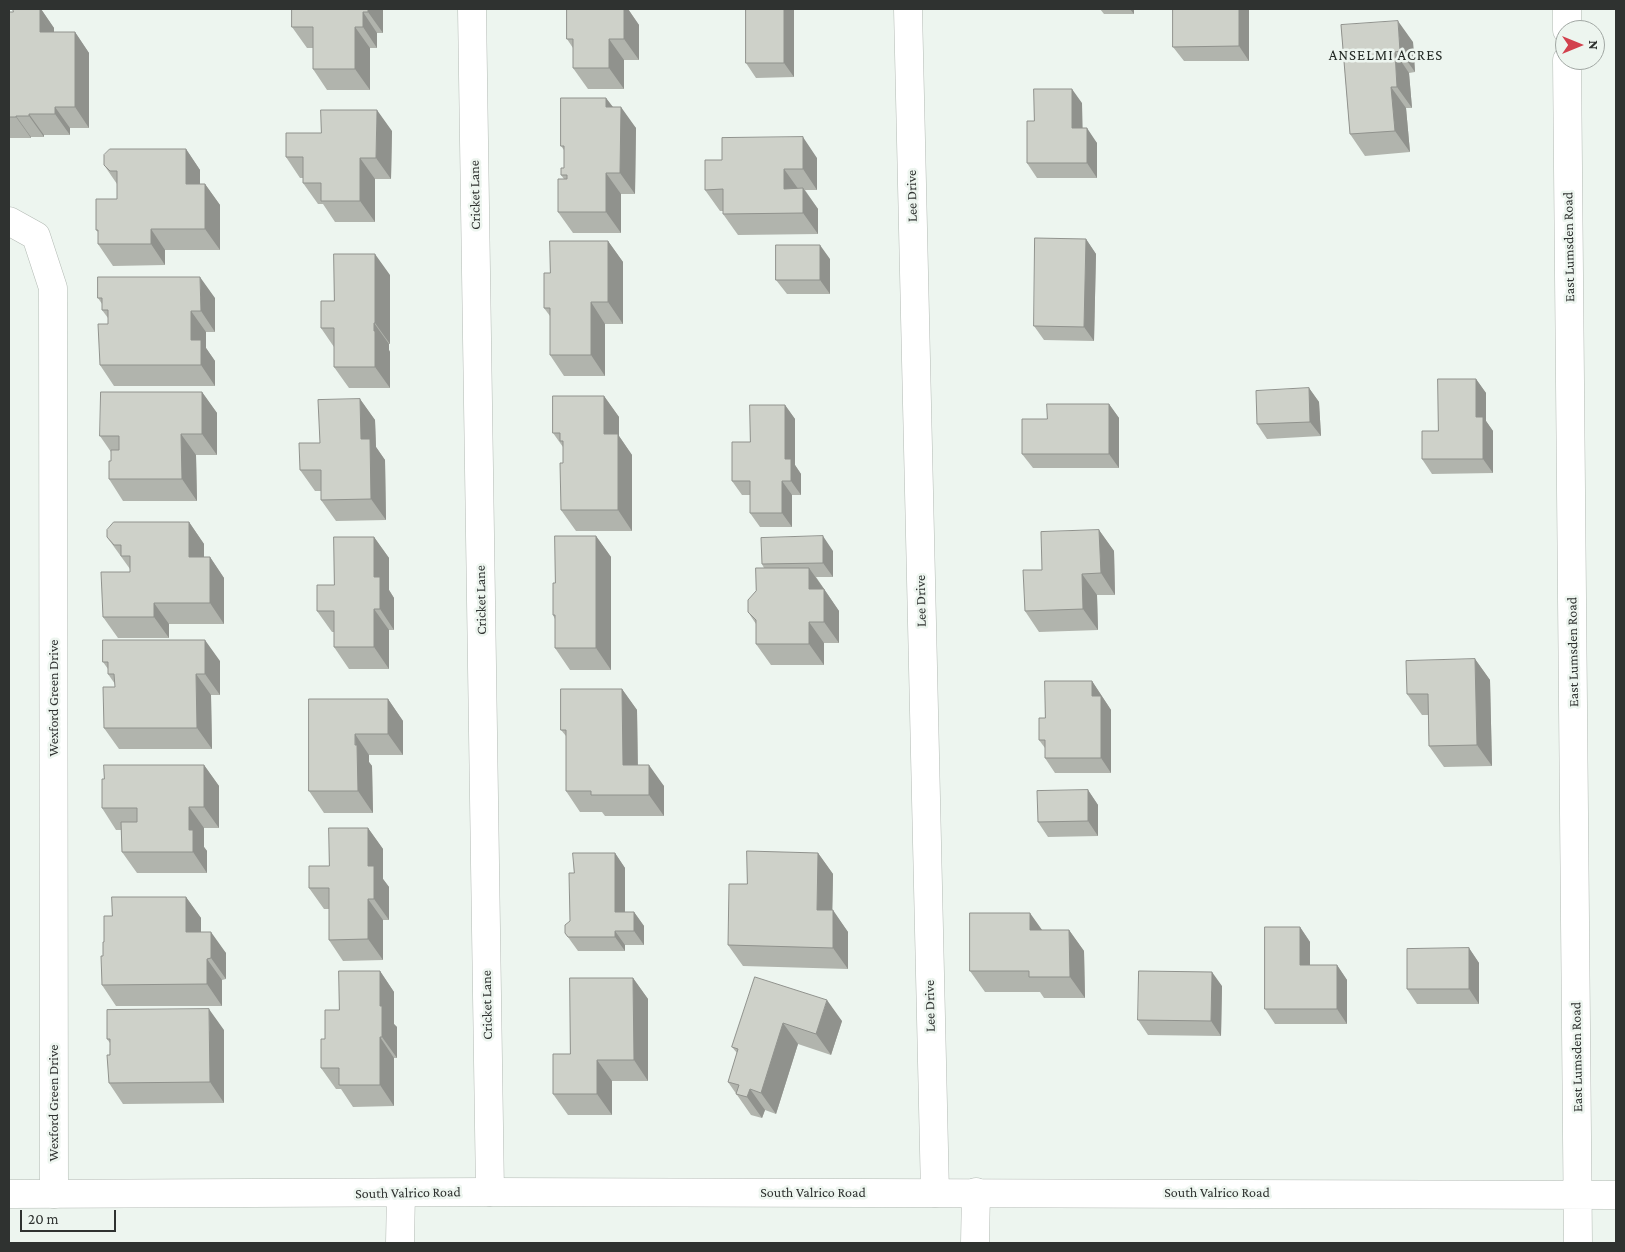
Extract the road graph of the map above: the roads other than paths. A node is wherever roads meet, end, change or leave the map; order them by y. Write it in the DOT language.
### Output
graph roads {
  1 [pos="472,9"];
  2 [pos="908,9"];
  3 [pos="1567,70"];
  4 [pos="9,221"];
  5 [pos="490,1192"];
  6 [pos="976,1192"];
  7 [pos="401,1193"];
  8 [pos="935,1193"];
  9 [pos="9,1194"];
  10 [pos="54,1194"];
  11 [pos="1579,1195"];
  12 [pos="1616,1195"];
  13 [pos="400,1243"];
  14 [pos="975,1243"];
  15 [pos="1578,1243"];
  1 -- 5 [label="street, Cricket Lane"];
  2 -- 8 [label="street, Lee Drive"];
  3 -- 11 [label="street, East Lumsden Road"];
  4 -- 10 [label="street, Wexford Green Drive"];
  5 -- 7 [label="street, South Valrico Road"];
  5 -- 8 [label="street, South Valrico Road"];
  6 -- 8 [label="street, South Valrico Road"];
  6 -- 11 [label="street, South Valrico Road"];
  6 -- 14 [label="street"];
  7 -- 10 [label="street, South Valrico Road"];
  7 -- 13 [label="street"];
  9 -- 10 [label="street, South Valrico Road"];
  11 -- 12 [label="street, South Valrico Road"];
  11 -- 15 [label="street, East Lumsden Road"];
}
